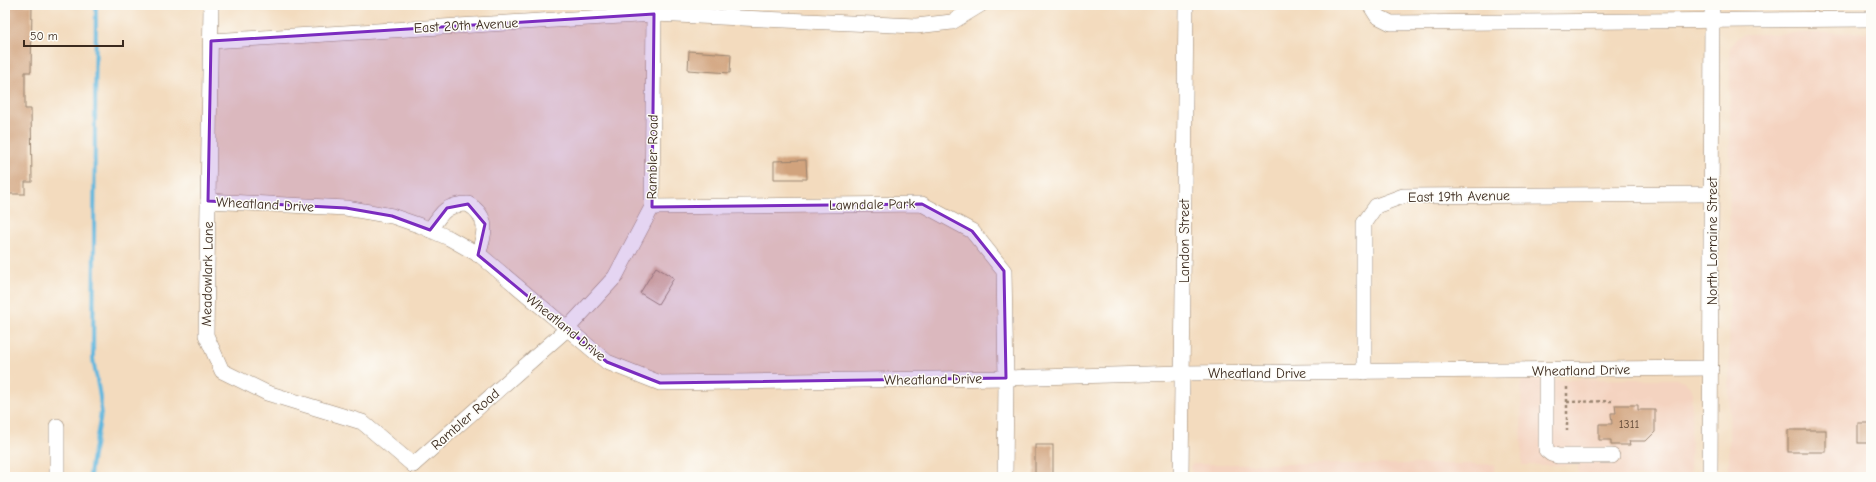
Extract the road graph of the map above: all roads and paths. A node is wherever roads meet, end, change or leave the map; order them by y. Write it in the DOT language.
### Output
graph roads {
  1 [pos="211,5"];
  2 [pos="980,5"];
  3 [pos="1186,5"];
  4 [pos="1370,5"];
  5 [pos="656,10"];
  6 [pos="1712,12"];
  7 [pos="1871,19"];
  8 [pos="212,41"];
  9 [pos="1712,194"];
  10 [pos="208,201"];
  11 [pos="652,208"];
  12 [pos="430,230"];
  13 [pos="478,255"];
  14 [pos="567,329"];
  15 [pos="1710,368"];
  16 [pos="1546,370"];
  17 [pos="1364,372"];
  18 [pos="1183,373"];
  19 [pos="1006,378"];
  20 [pos="1568,387"];
  21 [pos="1615,401"];
  22 [pos="1568,402"];
  23 [pos="57,426"];
  24 [pos="1568,431"];
  25 [pos="1612,456"];
  26 [pos="414,471"];
  27 [pos="57,477"];
  28 [pos="1005,477"];
  29 [pos="1181,477"];
  30 [pos="1710,477"];
  1 -- 8 [label="street, Meadowlark Lane"];
  2 -- 5 [label="street, East 20th Avenue"];
  3 -- 18 [label="street, Landon Street"];
  4 -- 6 [label="street"];
  5 -- 8 [label="street, East 20th Avenue"];
  5 -- 11 [label="street, Rambler Road"];
  6 -- 7 [label="street"];
  6 -- 9 [label="street, North Lorraine Street"];
  8 -- 10 [label="street, Meadowlark Lane"];
  9 -- 15 [label="street, North Lorraine Street"];
  9 -- 17 [label="street, East 19th Avenue"];
  10 -- 12 [label="street, Wheatland Drive"];
  10 -- 26 [label="street, Meadowlark Lane"];
  11 -- 14 [label="street, Rambler Road"];
  11 -- 19 [label="street, Lawndale Park"];
  12 -- 13 [label="street, Wheatland Drive"];
  12 -- 13 [label="street"];
  13 -- 14 [label="street, Wheatland Drive"];
  14 -- 19 [label="street, Wheatland Drive"];
  14 -- 26 [label="street, Rambler Road"];
  15 -- 16 [label="street, Wheatland Drive"];
  15 -- 30 [label="street, North Lorraine Street"];
  16 -- 17 [label="street, Wheatland Drive"];
  16 -- 25 [label="street"];
  17 -- 18 [label="street, Wheatland Drive"];
  18 -- 19 [label="street, Wheatland Drive"];
  18 -- 29 [label="street, Landon Street"];
  19 -- 28 [label="street, Lawndale Park"];
  20 -- 22 [label="path"];
  21 -- 22 [label="path"];
  22 -- 24 [label="path"];
  23 -- 27 [label="street"];
}
